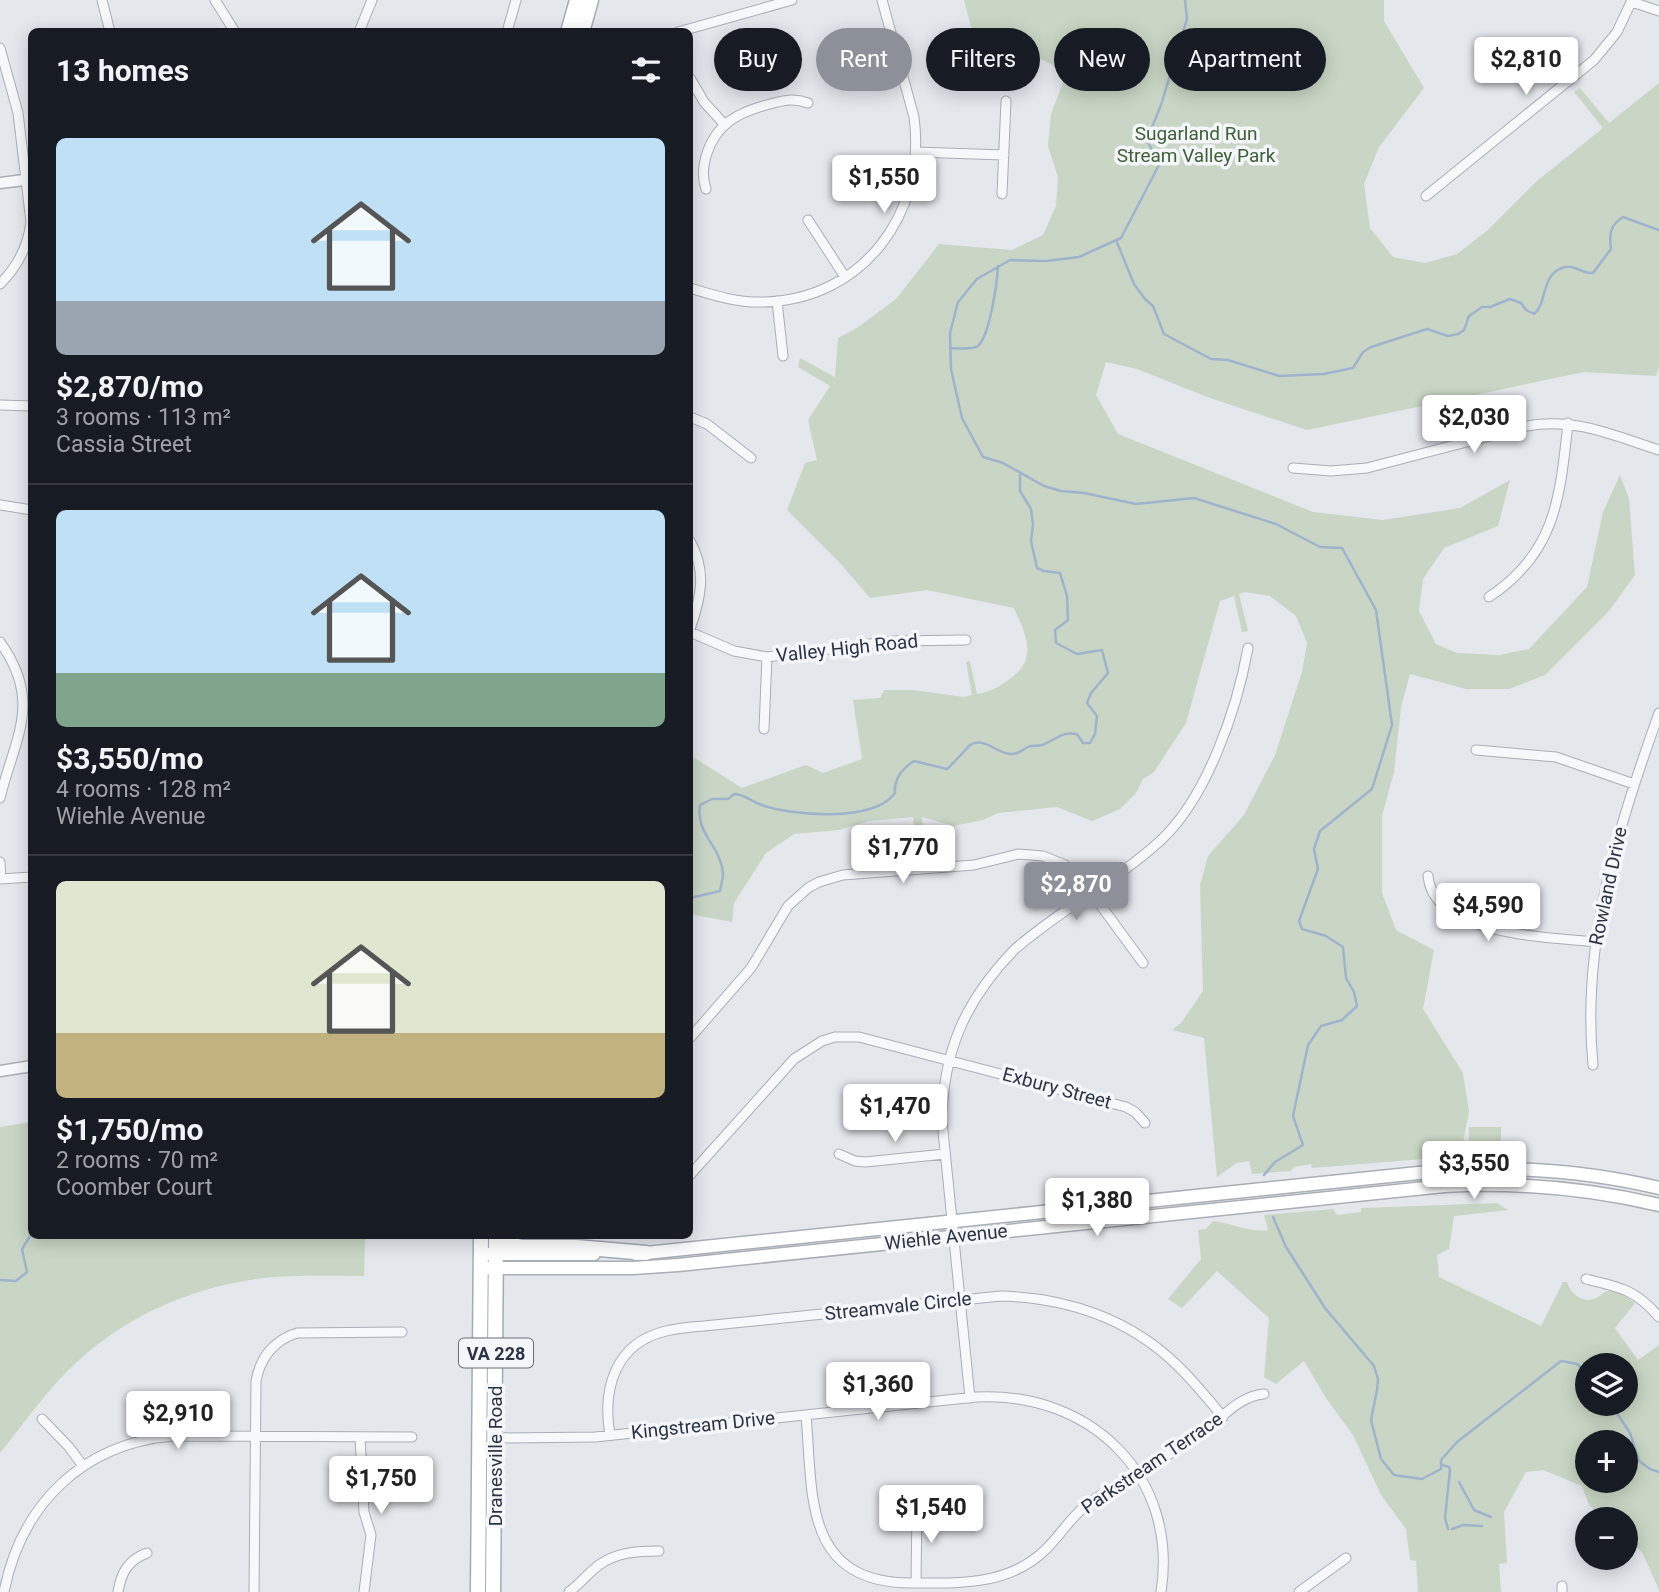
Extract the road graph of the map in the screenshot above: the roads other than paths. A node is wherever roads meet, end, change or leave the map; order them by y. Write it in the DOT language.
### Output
graph roads {
  1 [pos="102,0"];
  2 [pos="215,0"];
  3 [pos="372,0"];
  4 [pos="516,0"];
  5 [pos="577,0"];
  6 [pos="591,0"];
  7 [pos="792,0"];
  8 [pos="882,0"];
  9 [pos="1632,1"];
  10 [pos="1659,11"];
  11 [pos="109,28"];
  12 [pos="232,28"];
  13 [pos="361,28"];
  14 [pos="508,28"];
  15 [pos="569,28"];
  16 [pos="583,28"];
  17 [pos="692,28"];
  18 [pos="1,52"];
  19 [pos="693,83"];
  20 [pos="1006,101"];
  21 [pos="808,103"];
  22 [pos="724,124"];
  23 [pos="916,152"];
  24 [pos="1004,156"];
  25 [pos="28,173"];
  26 [pos="28,179"];
  27 [pos="0,183"];
  28 [pos="706,188"];
  29 [pos="1002,194"];
  30 [pos="1426,196"];
  31 [pos="808,219"];
  32 [pos="28,238"];
  33 [pos="845,277"];
  34 [pos="0,284"];
  35 [pos="693,289"];
  36 [pos="777,301"];
  37 [pos="783,356"];
  38 [pos="0,405"];
  39 [pos="28,406"];
  40 [pos="693,418"];
  41 [pos="1568,423"];
  42 [pos="1659,450"];
  43 [pos="751,458"];
  44 [pos="1293,468"];
  45 [pos="0,505"];
  46 [pos="28,509"];
  47 [pos="693,547"];
  48 [pos="1489,597"];
  49 [pos="693,622"];
  50 [pos="693,632"];
  51 [pos="966,640"];
  52 [pos="0,642"];
  53 [pos="1248,648"];
  54 [pos="767,657"];
  55 [pos="1659,713"];
  56 [pos="764,729"];
  57 [pos="1476,750"];
  58 [pos="1634,784"];
  59 [pos="0,798"];
  60 [pos="0,862"];
  61 [pos="1429,876"];
  62 [pos="28,877"];
  63 [pos="0,878"];
  64 [pos="1092,892"];
  65 [pos="1595,942"];
  66 [pos="1143,963"];
  67 [pos="693,1035"];
  68 [pos="949,1060"];
  69 [pos="1593,1065"];
  70 [pos="28,1067"];
  71 [pos="0,1071"];
  72 [pos="1145,1123"];
  73 [pos="839,1154"];
  74 [pos="945,1154"];
  75 [pos="693,1172"];
  76 [pos="1659,1188"];
  77 [pos="1659,1205"];
  78 [pos="951,1221"];
  79 [pos="952,1236"];
  80 [pos="482,1239"];
  81 [pos="496,1239"];
  82 [pos="502,1239"];
  83 [pos="646,1253"];
  84 [pos="489,1261"];
  85 [pos="1586,1279"];
  86 [pos="959,1300"];
  87 [pos="1659,1317"];
  88 [pos="402,1332"];
  89 [pos="1264,1394"];
  90 [pos="970,1398"];
  91 [pos="806,1415"];
  92 [pos="1223,1417"];
  93 [pos="42,1419"];
  94 [pos="610,1435"];
  95 [pos="255,1437"];
  96 [pos="360,1437"];
  97 [pos="412,1437"];
  98 [pos="496,1438"];
  99 [pos="83,1466"];
  100 [pos="1137,1474"];
  101 [pos="917,1507"];
  102 [pos="659,1551"];
  103 [pos="147,1553"];
  104 [pos="1346,1558"];
  105 [pos="916,1583"];
  106 [pos="4,1592"];
  107 [pos="118,1592"];
  108 [pos="254,1592"];
  109 [pos="365,1592"];
  110 [pos="478,1592"];
  111 [pos="493,1592"];
  112 [pos="569,1592"];
  113 [pos="1161,1592"];
  114 [pos="1299,1592"];
  1 -- 11 [label="street"];
  2 -- 12 [label="street"];
  3 -- 13 [label="street"];
  4 -- 14 [label="street"];
  5 -- 15 [label="main road"];
  6 -- 16 [label="main road"];
  7 -- 17 [label="street"];
  8 -- 23 [label="street"];
  9 -- 10 [label="street"];
  9 -- 30 [label="street"];
  18 -- 25 [label="street"];
  19 -- 22 [label="street"];
  20 -- 24 [label="street"];
  21 -- 22 [label="street"];
  22 -- 28 [label="street"];
  23 -- 24 [label="street"];
  23 -- 33 [label="street"];
  24 -- 29 [label="street"];
  26 -- 27 [label="street"];
  31 -- 33 [label="street"];
  32 -- 34 [label="street"];
  33 -- 36 [label="street"];
  35 -- 36 [label="street"];
  36 -- 37 [label="street"];
  38 -- 39 [label="street"];
  40 -- 43 [label="street"];
  41 -- 42 [label="street"];
  41 -- 44 [label="street"];
  41 -- 48 [label="street"];
  45 -- 46 [label="street"];
  47 -- 49 [label="street"];
  50 -- 54 [label="street, Valley High Road"];
  51 -- 54 [label="street, Valley High Road"];
  52 -- 59 [label="street"];
  53 -- 64 [label="street"];
  54 -- 56 [label="street"];
  55 -- 58 [label="street, Rowland Drive"];
  57 -- 58 [label="street"];
  58 -- 65 [label="street, Rowland Drive"];
  60 -- 63 [label="street"];
  61 -- 65 [label="street"];
  62 -- 63 [label="street"];
  64 -- 66 [label="street"];
  64 -- 67 [label="street"];
  64 -- 68 [label="street"];
  65 -- 69 [label="street, Rowland Drive"];
  68 -- 72 [label="street, Exbury Street"];
  68 -- 74 [label="street"];
  68 -- 75 [label="street, Exbury Street"];
  70 -- 71 [label="street"];
  73 -- 74 [label="street"];
  74 -- 78 [label="street"];
  76 -- 78 [label="main road, Wiehle Avenue"];
  77 -- 79 [label="main road, Wiehle Avenue"];
  78 -- 79 [label="street"];
  78 -- 83 [label="main road, Wiehle Avenue"];
  79 -- 84 [label="main road, Wiehle Avenue"];
  79 -- 86 [label="street"];
  80 -- 84 [label="main road, Dranesville Road / VA 228"];
  81 -- 84 [label="main road, Dranesville Road / VA 228"];
  82 -- 83 [label="main road"];
  83 -- 84 [label="main road, Wiehle Avenue"];
  84 -- 98 [label="main road, Dranesville Road / VA 228"];
  84 -- 110 [label="main road, Dranesville Road / VA 228"];
  85 -- 87 [label="street"];
  86 -- 90 [label="street"];
  86 -- 92 [label="street, Streamvale Circle"];
  86 -- 94 [label="street, Streamvale Circle"];
  88 -- 95 [label="street"];
  89 -- 92 [label="street, Parkstream Terrace"];
  90 -- 91 [label="street, Kingstream Drive"];
  90 -- 100 [label="street, Kingstream Drive"];
  91 -- 94 [label="street, Kingstream Drive"];
  91 -- 105 [label="street, Parkstream Terrace"];
  92 -- 100 [label="street, Parkstream Terrace"];
  93 -- 99 [label="street"];
  94 -- 98 [label="street, Kingstream Drive"];
  95 -- 96 [label="street"];
  95 -- 99 [label="street"];
  95 -- 108 [label="street"];
  96 -- 97 [label="street"];
  96 -- 109 [label="street"];
  98 -- 111 [label="main road, Dranesville Road / VA 228"];
  99 -- 106 [label="street"];
  100 -- 105 [label="street, Parkstream Terrace"];
  100 -- 113 [label="street, Kingstream Drive"];
  101 -- 105 [label="street"];
  102 -- 112 [label="street"];
  103 -- 107 [label="street"];
  104 -- 114 [label="street"];
}
